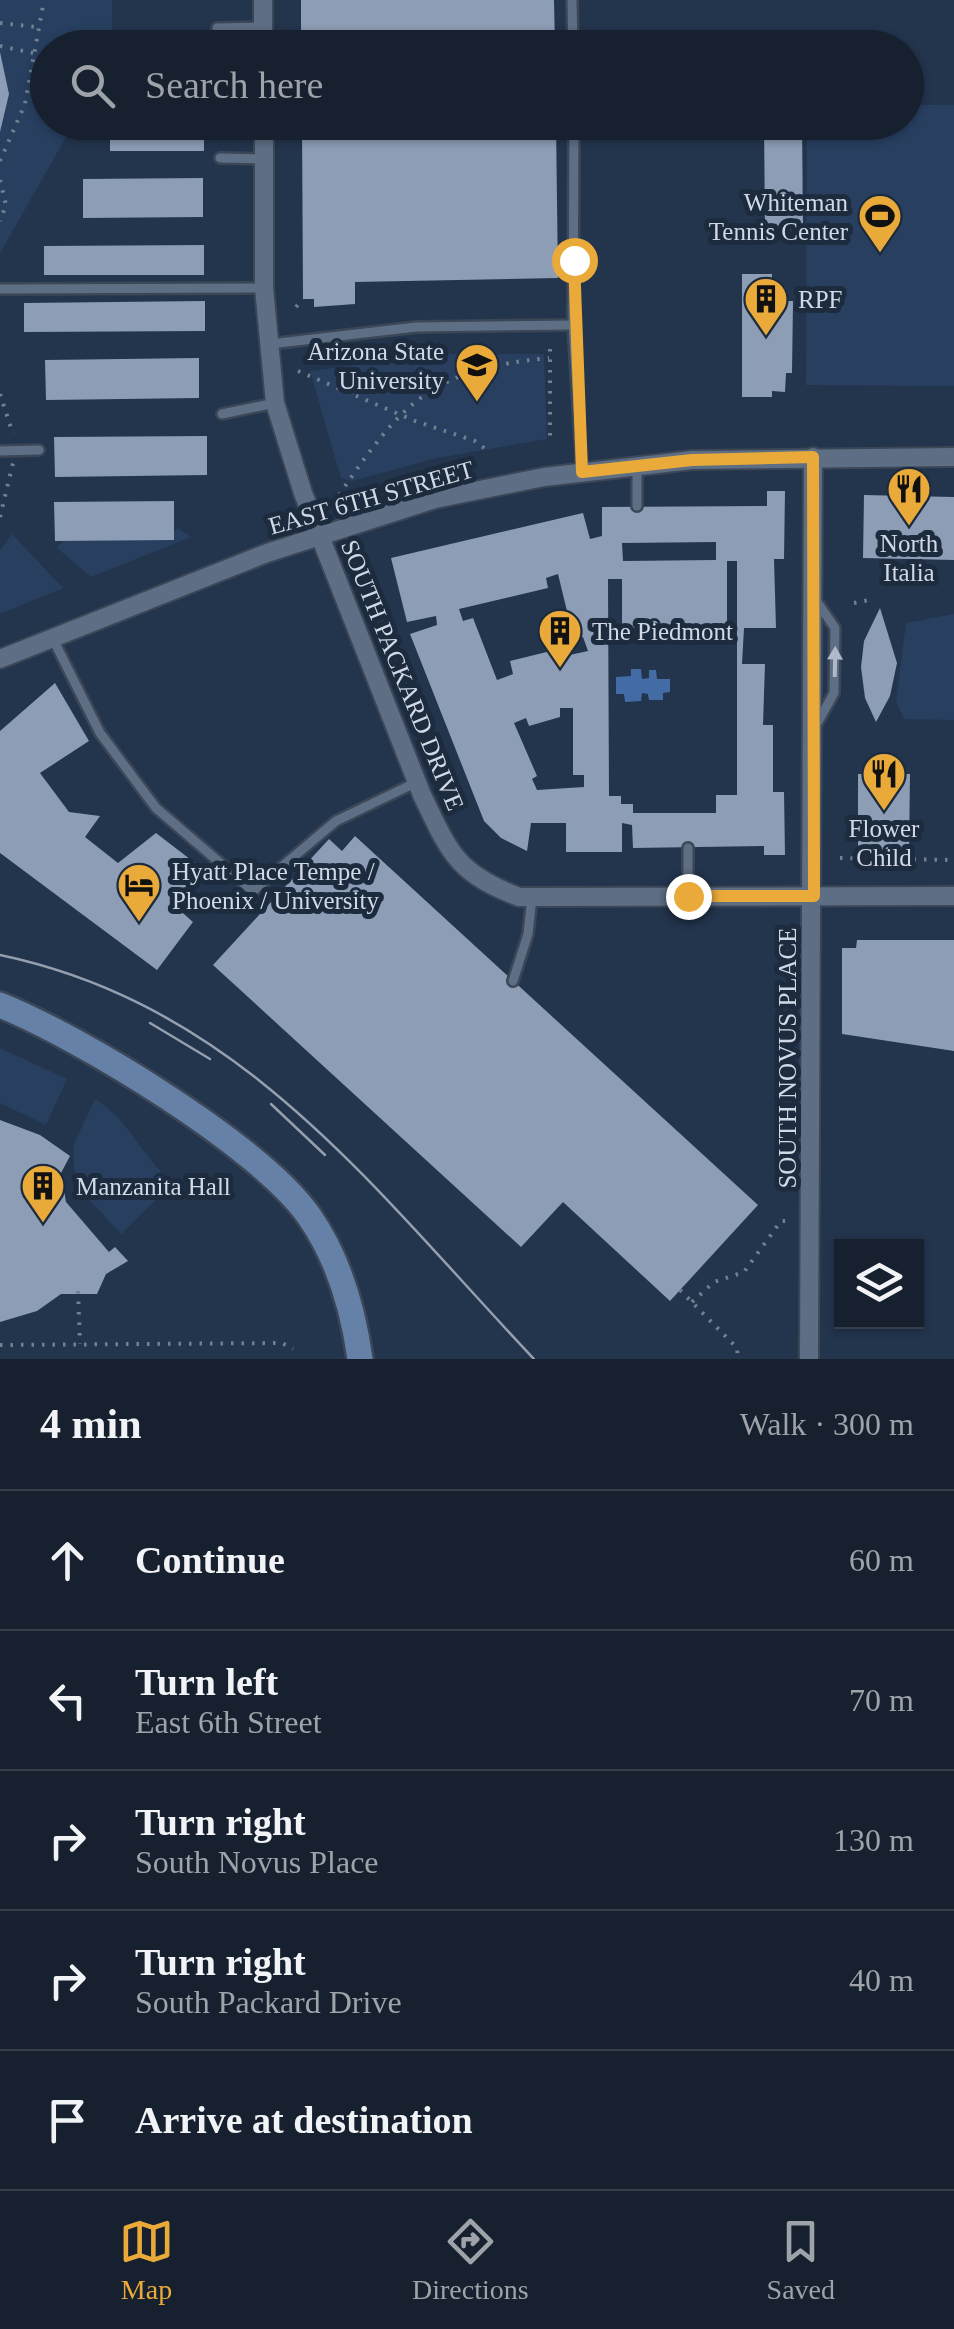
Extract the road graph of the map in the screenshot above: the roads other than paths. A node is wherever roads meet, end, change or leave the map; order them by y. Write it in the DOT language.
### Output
graph roads {
  1 [pos="263,0"];
  2 [pos="572,0"];
  3 [pos="217,28"];
  4 [pos="263,28"];
  5 [pos="573,30"];
  6 [pos="264,140"];
  7 [pos="574,140"];
  8 [pos="220,158"];
  9 [pos="264,159"];
  10 [pos="264,288"];
  11 [pos="0,289"];
  12 [pos="573,325"];
  13 [pos="268,344"];
  14 [pos="275,403"];
  15 [pos="222,414"];
  16 [pos="40,450"];
  17 [pos="0,451"];
  18 [pos="813,457"];
  19 [pos="954,457"];
  20 [pos="637,464"];
  21 [pos="582,472"];
  22 [pos="636,506"];
  23 [pos="319,534"];
  24 [pos="52,637"];
  25 [pos="0,659"];
  26 [pos="416,782"];
  27 [pos="688,848"];
  28 [pos="688,896"];
  29 [pos="814,896"];
  30 [pos="954,896"];
  31 [pos="532,897"];
  32 [pos="513,981"];
  33 [pos="0,1005"];
  34 [pos="360,1359"];
  35 [pos="810,1359"];
  1 -- 4 [label="street"];
  2 -- 5 [label="lane"];
  3 -- 4 [label="lane"];
  6 -- 9 [label="street, SOUTH PACKARD DRIVE"];
  7 -- 12 [label="lane"];
  8 -- 9 [label="lane"];
  9 -- 10 [label="street, SOUTH PACKARD DRIVE"];
  10 -- 11 [label="lane"];
  10 -- 13 [label="street, SOUTH PACKARD DRIVE"];
  12 -- 13 [label="lane"];
  12 -- 21 [label="lane"];
  13 -- 14 [label="street, SOUTH PACKARD DRIVE"];
  14 -- 15 [label="lane"];
  14 -- 23 [label="street, SOUTH PACKARD DRIVE"];
  16 -- 17 [label="lane"];
  18 -- 19 [label="street, EAST 6TH STREET"];
  18 -- 20 [label="street, EAST 6TH STREET"];
  18 -- 29 [label="street, SOUTH NOVUS PLACE"];
  20 -- 21 [label="street, EAST 6TH STREET"];
  20 -- 22 [label="lane"];
  21 -- 23 [label="street, EAST 6TH STREET"];
  23 -- 24 [label="street, EAST 6TH STREET"];
  23 -- 26 [label="street, SOUTH PACKARD DRIVE"];
  24 -- 25 [label="street, EAST 6TH STREET"];
  24 -- 26 [label="lane"];
  26 -- 31 [label="street, SOUTH PACKARD DRIVE"];
  27 -- 28 [label="lane"];
  28 -- 29 [label="street, SOUTH PACKARD DRIVE"];
  28 -- 31 [label="street, SOUTH PACKARD DRIVE"];
  29 -- 30 [label="street, SOUTH PACKARD DRIVE"];
  29 -- 35 [label="street, SOUTH NOVUS PLACE"];
  31 -- 32 [label="lane"];
  33 -- 34 [label="street"];
}
